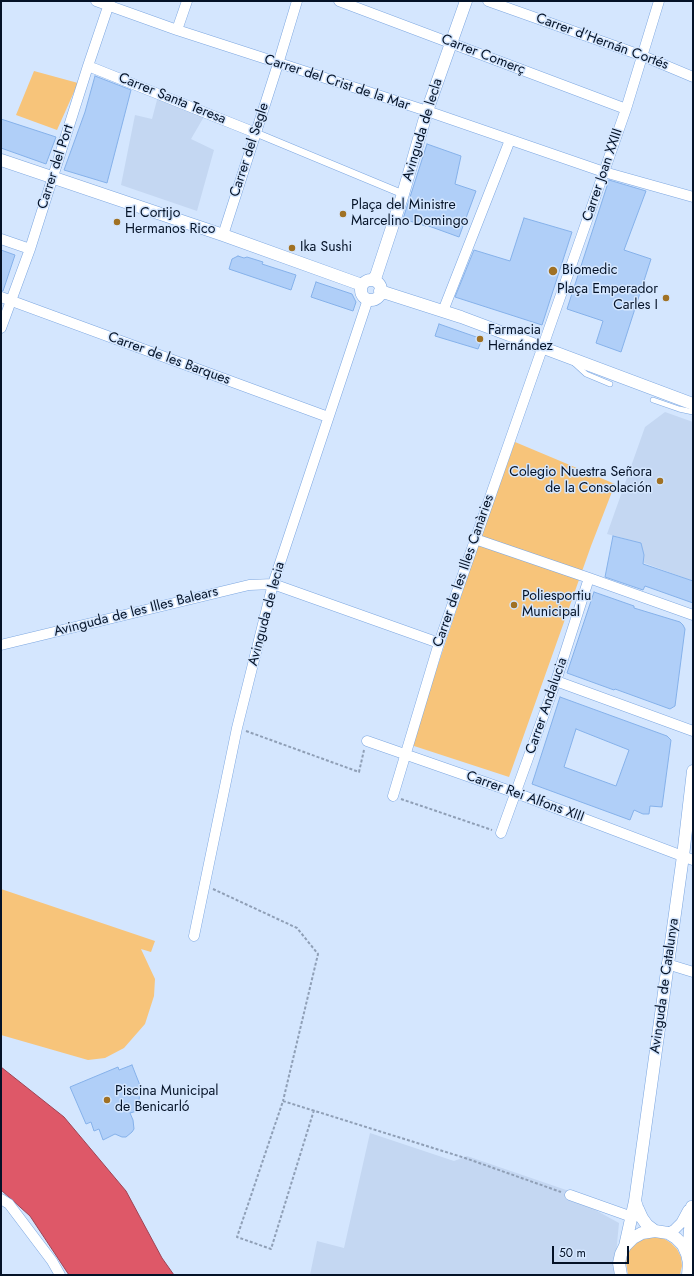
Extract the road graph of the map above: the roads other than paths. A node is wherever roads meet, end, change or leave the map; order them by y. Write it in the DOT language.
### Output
graph roads {
  1 [pos="96,1"];
  2 [pos="188,1"];
  3 [pos="297,1"];
  4 [pos="339,1"];
  5 [pos="466,1"];
  6 [pos="488,1"];
  7 [pos="659,1"];
  8 [pos="110,3"];
  9 [pos="177,30"];
  10 [pos="452,43"];
  11 [pos="643,56"];
  12 [pos="278,64"];
  13 [pos="88,66"];
  14 [pos="693,76"];
  15 [pos="626,109"];
  16 [pos="427,112"];
  17 [pos="256,133"];
  18 [pos="510,140"];
  19 [pos="1,160"];
  20 [pos="604,172"];
  21 [pos="52,177"];
  22 [pos="403,194"];
  23 [pos="693,197"];
  24 [pos="223,235"];
  25 [pos="1,239"];
  26 [pos="30,249"];
  27 [pos="367,283"];
  28 [pos="380,291"];
  29 [pos="6,299"];
  30 [pos="368,299"];
  31 [pos="443,310"];
  32 [pos="1,328"];
  33 [pos="543,348"];
  34 [pos="571,359"];
  35 [pos="610,384"];
  36 [pos="653,400"];
  37 [pos="693,404"];
  38 [pos="693,412"];
  39 [pos="328,418"];
  40 [pos="475,539"];
  41 [pos="589,578"];
  42 [pos="273,584"];
  43 [pos="693,615"];
  44 [pos="439,643"];
  45 [pos="1,645"];
  46 [pos="556,681"];
  47 [pos="693,731"];
  48 [pos="367,741"];
  49 [pos="405,754"];
  50 [pos="693,771"];
  51 [pos="516,793"];
  52 [pos="393,796"];
  53 [pos="691,797"];
  54 [pos="501,833"];
  55 [pos="688,858"];
  56 [pos="194,936"];
  57 [pos="667,964"];
  58 [pos="693,972"];
  59 [pos="570,1195"];
  60 [pos="1,1199"];
  61 [pos="692,1203"];
  62 [pos="637,1218"];
  63 [pos="655,1231"];
  64 [pos="668,1234"];
  65 [pos="625,1246"];
  66 [pos="687,1254"];
  67 [pos="60,1275"];
  68 [pos="621,1275"];
  69 [pos="688,1275"];
  1 -- 8 [label="street, Carrer del Crist de la Mar"];
  2 -- 9 [label="street"];
  3 -- 12 [label="street, Carrer del Segle"];
  4 -- 10 [label="street, Carrer Comerç"];
  5 -- 10 [label="street, Avinguda de lecla"];
  6 -- 11 [label="street, Carrer d'Hernán Cortés"];
  7 -- 11 [label="street, Carrer Joan XXIII"];
  8 -- 9 [label="street, Carrer del Crist de la Mar"];
  8 -- 13 [label="street, Carrer del Port"];
  9 -- 12 [label="street, Carrer del Crist de la Mar"];
  10 -- 15 [label="street, Carrer Comerç"];
  10 -- 16 [label="street, Avinguda de lecla"];
  11 -- 14 [label="street, Carrer d'Hernán Cortés"];
  11 -- 15 [label="street, Carrer Joan XXIII"];
  12 -- 16 [label="street, Carrer del Crist de la Mar"];
  12 -- 17 [label="street, Carrer del Segle"];
  13 -- 17 [label="street, Carrer Santa Teresa"];
  13 -- 21 [label="street, Carrer del Port"];
  15 -- 20 [label="street, Carrer Joan XXIII"];
  16 -- 18 [label="street, Carrer del Crist de la Mar"];
  16 -- 22 [label="street, Avinguda de lecla"];
  17 -- 22 [label="street"];
  17 -- 24 [label="street, Carrer del Segle"];
  18 -- 20 [label="street, Carrer del Crist de la Mar"];
  18 -- 31 [label="street"];
  19 -- 21 [label="street"];
  20 -- 23 [label="street, Carrer del Crist de la Mar"];
  20 -- 33 [label="street, Carrer Joan XXIII"];
  21 -- 24 [label="street"];
  21 -- 26 [label="street, Carrer del Port"];
  22 -- 27 [label="street, Avinguda de lecla"];
  24 -- 27 [label="street"];
  25 -- 26 [label="street"];
  26 -- 29 [label="street, Carrer del Port"];
  27 -- 28 [label="street"];
  27 -- 30 [label="street"];
  28 -- 30 [label="street"];
  28 -- 31 [label="street"];
  29 -- 32 [label="street, Carrer del Port"];
  29 -- 39 [label="street, Carrer de les Barques"];
  30 -- 39 [label="street, Avinguda de lecia"];
  31 -- 33 [label="street"];
  33 -- 34 [label="street"];
  33 -- 40 [label="street, Carrer de les Illes Canàries"];
  34 -- 35 [label="lane"];
  34 -- 37 [label="street"];
  36 -- 38 [label="lane"];
  39 -- 42 [label="street, Avinguda de lecia"];
  40 -- 41 [label="street"];
  40 -- 44 [label="street, Carrer de les Illes Canàries"];
  41 -- 43 [label="street"];
  41 -- 46 [label="street, Carrer Andalucia"];
  42 -- 44 [label="street, Avinguda de les Illes Balears"];
  42 -- 45 [label="street, Avinguda de les Illes Balears"];
  42 -- 56 [label="street, Avinguda de lecia"];
  44 -- 49 [label="street, Carrer de les Illes Canàries"];
  46 -- 47 [label="street"];
  46 -- 51 [label="street, Carrer Andalucia"];
  48 -- 49 [label="street, Carrer Rei Alfons XIII"];
  49 -- 51 [label="street, Carrer Rei Alfons XIII"];
  49 -- 52 [label="street, Carrer de les Illes Canàries"];
  50 -- 53 [label="street, Avinguda de Catalunya"];
  51 -- 54 [label="street, Carrer Andalucia"];
  51 -- 55 [label="street, Carrer Rei Alfons XIII"];
  53 -- 55 [label="street, Avinguda de Catalunya"];
  55 -- 57 [label="street, Avinguda de Catalunya"];
  57 -- 58 [label="street"];
  57 -- 62 [label="street, Avinguda de Catalunya"];
  59 -- 62 [label="street"];
  60 -- 67 [label="street"];
  61 -- 64 [label="street"];
  61 -- 66 [label="street"];
  62 -- 63 [label="street, Avinguda de Catalunya"];
  62 -- 65 [label="street"];
  63 -- 64 [label="street"];
  63 -- 65 [label="street"];
  64 -- 66 [label="street"];
  65 -- 68 [label="street"];
  66 -- 69 [label="street"];
}
